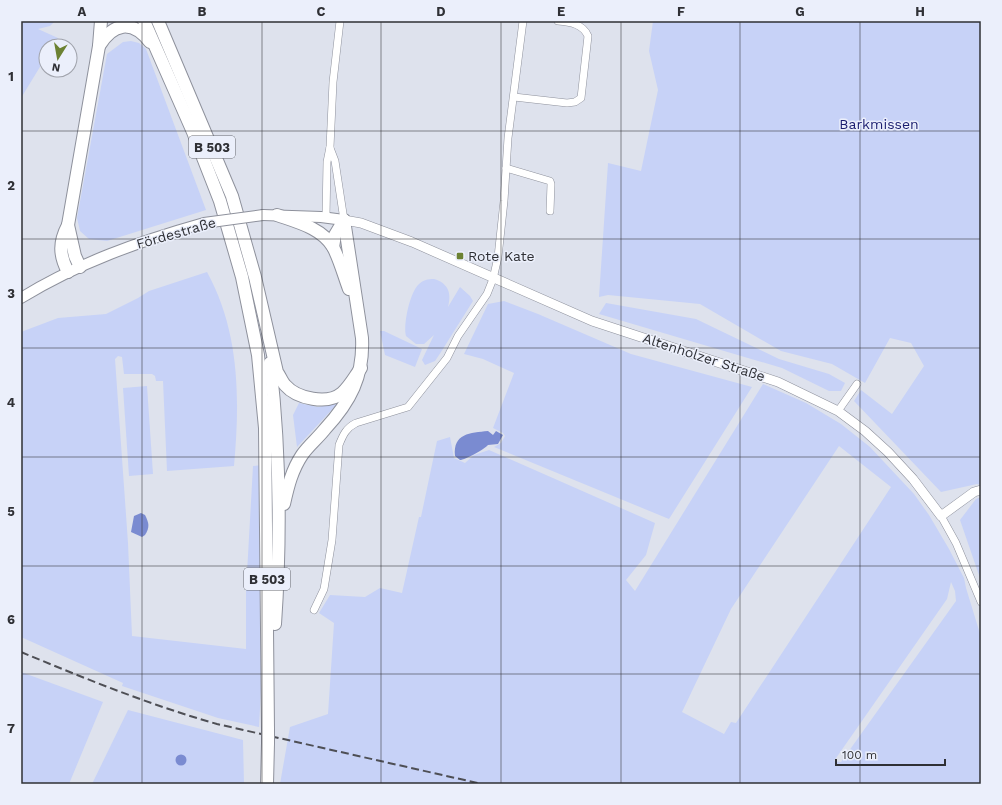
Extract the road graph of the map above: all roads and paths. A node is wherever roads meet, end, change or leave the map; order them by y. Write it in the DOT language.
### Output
graph roads {
  1 [pos="100,21"];
  2 [pos="144,21"];
  3 [pos="158,21"];
  4 [pos="340,21"];
  5 [pos="524,21"];
  6 [pos="558,21"];
  7 [pos="99,46"];
  8 [pos="154,47"];
  9 [pos="514,97"];
  10 [pos="330,147"];
  11 [pos="506,168"];
  12 [pos="550,211"];
  13 [pos="277,215"];
  14 [pos="326,217"];
  15 [pos="344,220"];
  16 [pos="68,225"];
  17 [pos="333,247"];
  18 [pos="80,267"];
  19 [pos="68,272"];
  20 [pos="255,277"];
  21 [pos="493,279"];
  22 [pos="21,298"];
  23 [pos="358,315"];
  24 [pos="361,368"];
  25 [pos="857,384"];
  26 [pos="838,411"];
  27 [pos="981,490"];
  28 [pos="941,516"];
  29 [pos="278,534"];
  30 [pos="981,602"];
  31 [pos="314,610"];
  32 [pos="268,729"];
  33 [pos="267,784"];
  1 -- 7 [label="highway"];
  2 -- 8 [label="highway, B 503"];
  3 -- 20 [label="highway, B 503"];
  4 -- 10 [label="street"];
  5 -- 9 [label="street"];
  6 -- 9 [label="street"];
  7 -- 8 [label="highway"];
  7 -- 16 [label="highway"];
  8 -- 32 [label="highway, B 503"];
  9 -- 11 [label="street"];
  10 -- 14 [label="street"];
  10 -- 15 [label="street"];
  11 -- 12 [label="street"];
  11 -- 21 [label="street"];
  13 -- 14 [label="main road, Fördestraße"];
  13 -- 17 [label="highway"];
  13 -- 18 [label="main road, Fördestraße, bridge"];
  14 -- 15 [label="main road, Fördestraße"];
  15 -- 17 [label="highway"];
  15 -- 21 [label="street, Altenholzer Straße"];
  15 -- 23 [label="highway"];
  16 -- 18 [label="highway"];
  16 -- 19 [label="highway"];
  17 -- 23 [label="highway"];
  18 -- 19 [label="main road, Fördestraße"];
  19 -- 22 [label="main road, Fördestraße"];
  20 -- 24 [label="highway"];
  20 -- 29 [label="highway, B 503"];
  21 -- 26 [label="street, Altenholzer Straße"];
  21 -- 31 [label="street"];
  23 -- 24 [label="highway"];
  24 -- 29 [label="highway"];
  25 -- 26 [label="street"];
  26 -- 28 [label="street, Altenholzer Straße"];
  27 -- 28 [label="street"];
  28 -- 30 [label="street, Altenholzer Straße"];
  29 -- 32 [label="highway, B 503"];
  32 -- 33 [label="highway, B 503, bridge"];
}
